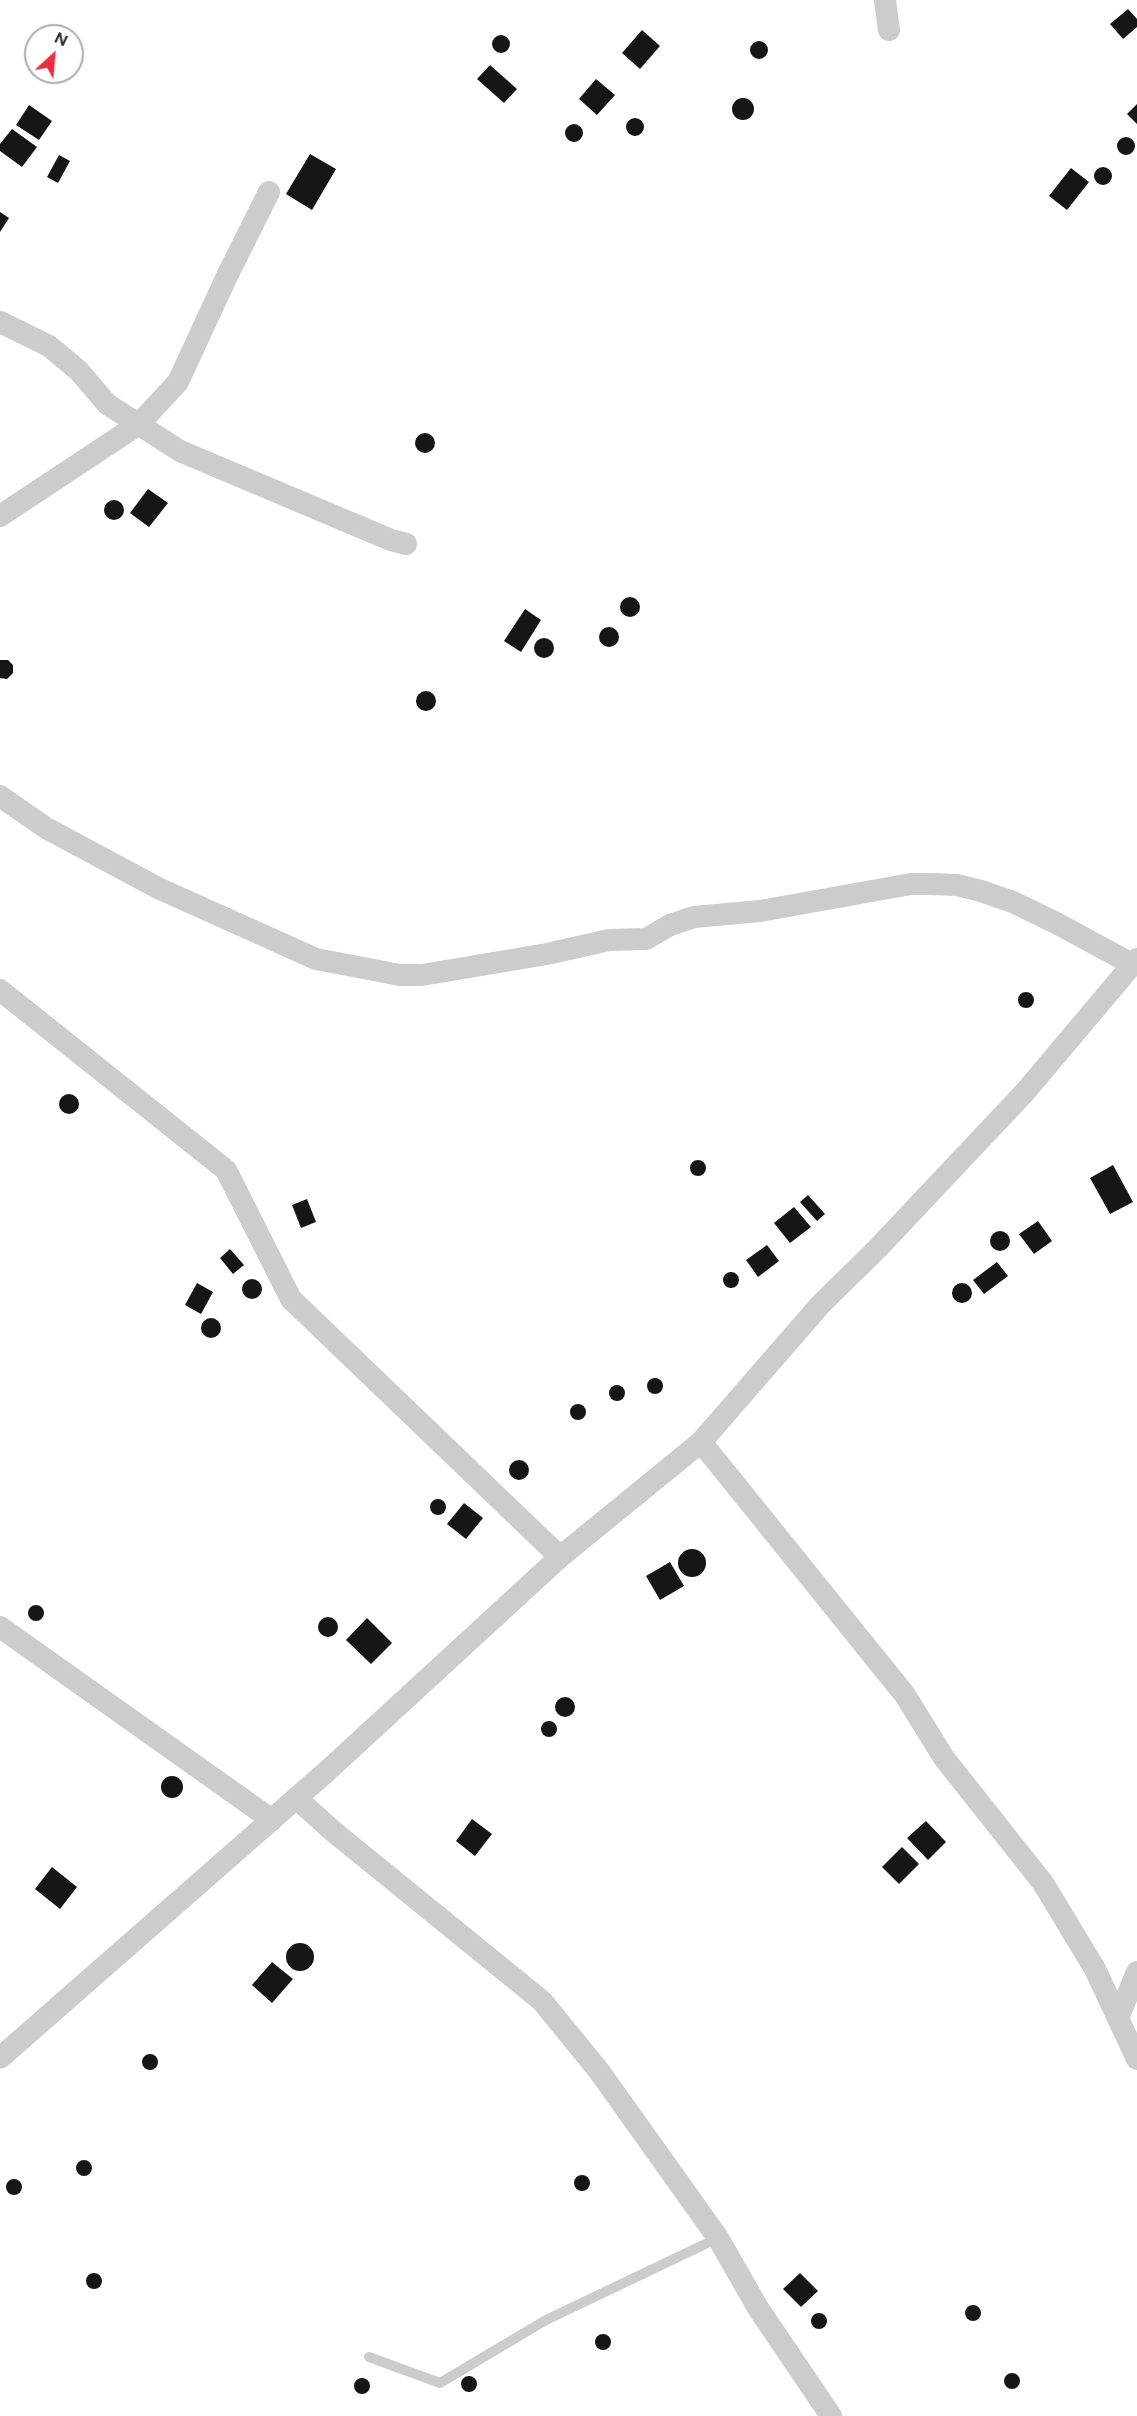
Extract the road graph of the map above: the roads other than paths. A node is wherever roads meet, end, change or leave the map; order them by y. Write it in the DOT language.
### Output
graph roads {
  1 [pos="885,0"];
  2 [pos="889,30"];
  3 [pos="269,192"];
  4 [pos="0,322"];
  5 [pos="139,424"];
  6 [pos="0,516"];
  7 [pos="406,544"];
  8 [pos="0,796"];
  9 [pos="1135,962"];
  10 [pos="0,990"];
  11 [pos="701,1442"];
  12 [pos="560,1557"];
  13 [pos="0,1627"];
  14 [pos="296,1798"];
  15 [pos="272,1820"];
  16 [pos="1137,1972"];
  17 [pos="1118,2018"];
  18 [pos="0,2058"];
  19 [pos="1137,2059"];
  20 [pos="718,2238"];
  21 [pos="369,2357"];
  22 [pos="831,2416"];
  1 -- 2 [label="street"];
  3 -- 5 [label="street"];
  4 -- 5 [label="street"];
  5 -- 6 [label="street"];
  5 -- 7 [label="street"];
  8 -- 9 [label="street"];
  9 -- 11 [label="street"];
  10 -- 12 [label="street"];
  11 -- 12 [label="street"];
  11 -- 17 [label="street"];
  12 -- 14 [label="street"];
  13 -- 15 [label="street"];
  14 -- 15 [label="street"];
  14 -- 20 [label="street"];
  15 -- 18 [label="street"];
  16 -- 17 [label="street"];
  17 -- 19 [label="street"];
  20 -- 21 [label="lane"];
  20 -- 22 [label="street"];
}
